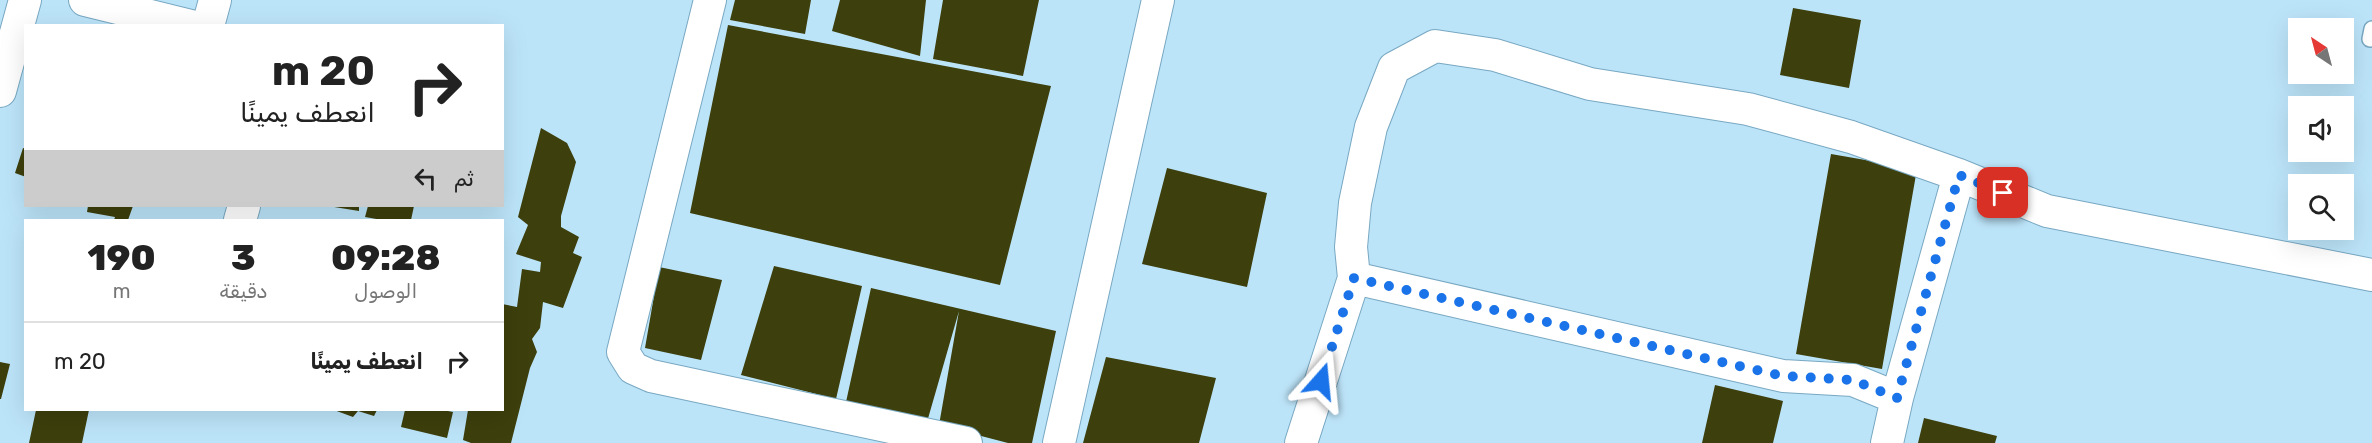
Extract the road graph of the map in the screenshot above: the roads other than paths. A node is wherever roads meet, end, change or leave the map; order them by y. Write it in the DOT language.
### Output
graph roads {
  1 [pos="25,0"];
  2 [pos="85,0"];
  3 [pos="215,0"];
  4 [pos="710,0"];
  5 [pos="1158,0"];
  6 [pos="183,24"];
  7 [pos="209,24"];
  8 [pos="0,91"];
  9 [pos="1959,175"];
  10 [pos="2372,275"];
  11 [pos="1354,278"];
  12 [pos="1897,398"];
  13 [pos="966,443"];
  14 [pos="1059,443"];
  15 [pos="1301,443"];
  16 [pos="1887,443"];
  1 -- 8 [label="street"];
  2 -- 6 [label="street"];
  3 -- 7 [label="street"];
  4 -- 13 [label="street"];
  5 -- 14 [label="street"];
  9 -- 10 [label="street"];
  9 -- 11 [label="street"];
  9 -- 12 [label="street"];
  11 -- 12 [label="street"];
  11 -- 15 [label="street"];
  12 -- 16 [label="street"];
}
